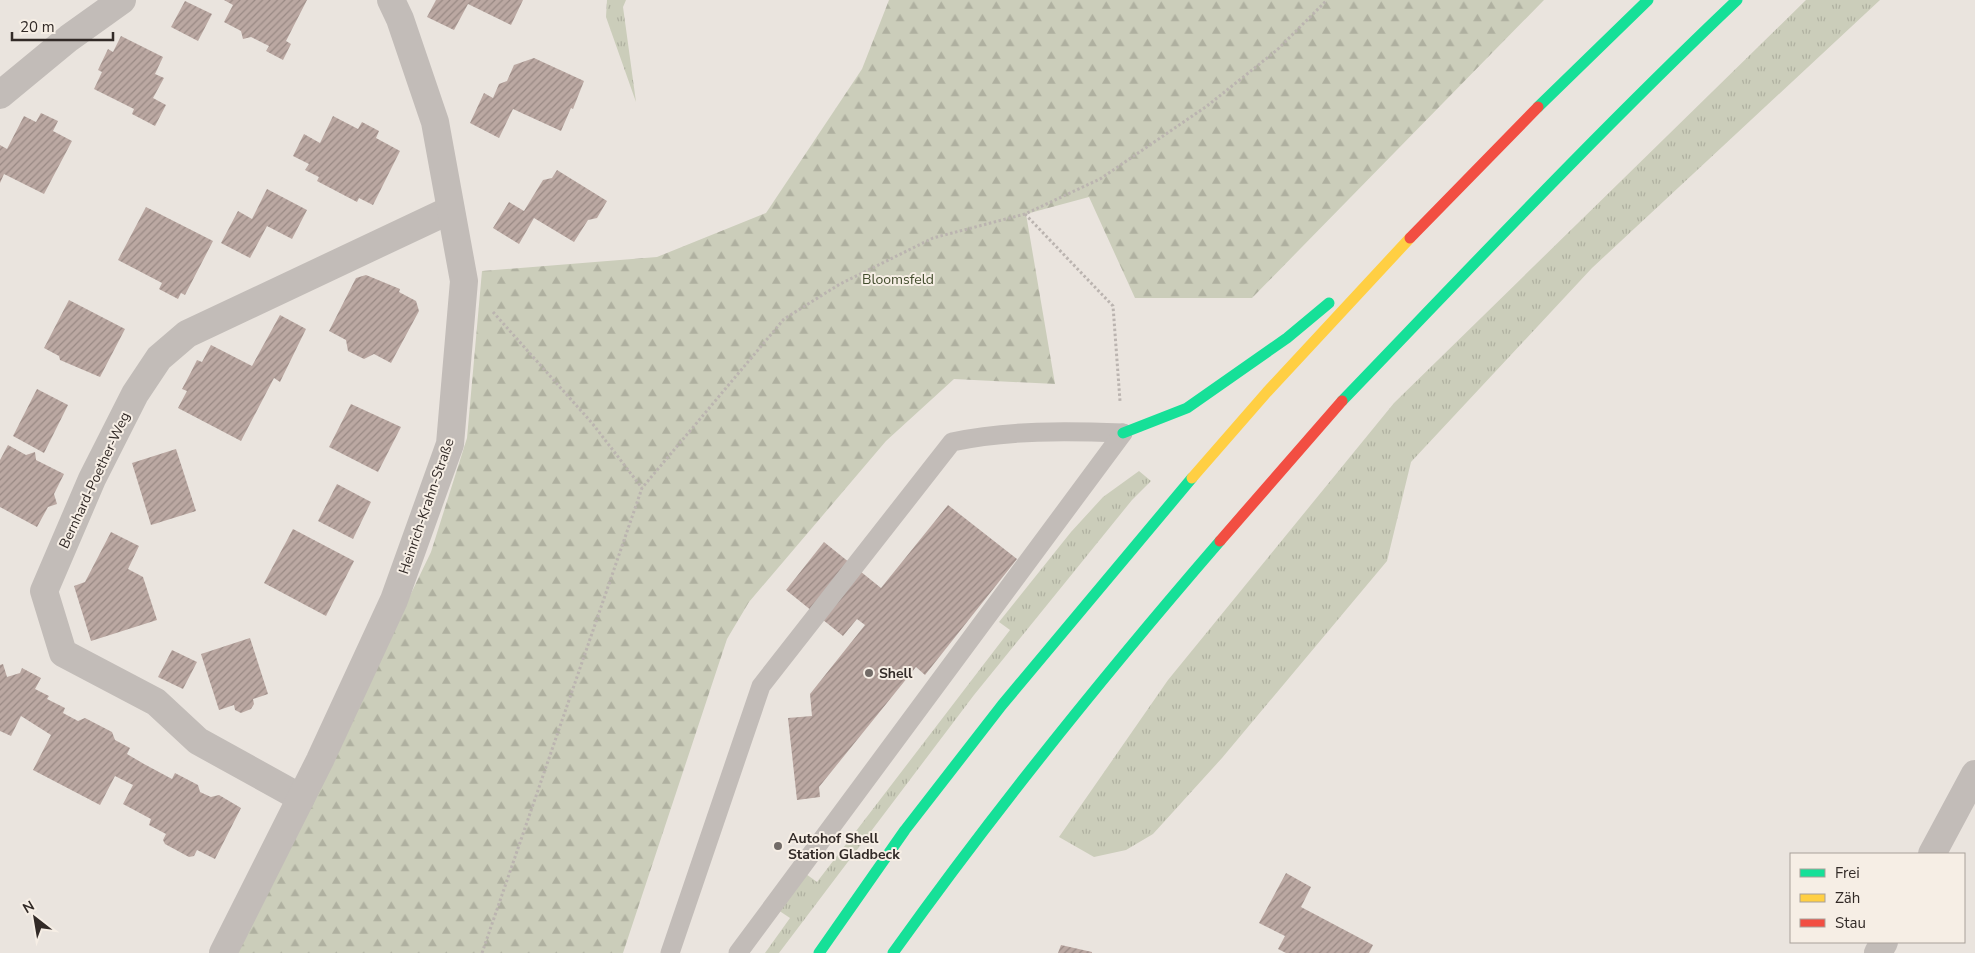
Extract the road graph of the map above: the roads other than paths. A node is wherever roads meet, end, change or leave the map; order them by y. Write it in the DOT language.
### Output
graph roads {
  1 [pos="122,0"];
  2 [pos="391,0"];
  3 [pos="1648,0"];
  4 [pos="1737,0"];
  5 [pos="0,94"];
  6 [pos="450,210"];
  7 [pos="1413,234"];
  8 [pos="1123,433"];
  9 [pos="1975,774"];
  10 [pos="301,798"];
  11 [pos="1933,853"];
  12 [pos="223,953"];
  13 [pos="670,953"];
  14 [pos="738,953"];
  15 [pos="819,953"];
  16 [pos="893,953"];
  1 -- 5 [label="street"];
  2 -- 6 [label="street, Heinrich-Krahn-Straße"];
  3 -- 7 [label="highway"];
  4 -- 16 [label="highway"];
  6 -- 10 [label="street, Heinrich-Krahn-Straße"];
  6 -- 10 [label="street, Bernhard-Poether-Weg"];
  7 -- 8 [label="highway"];
  7 -- 15 [label="highway"];
  8 -- 13 [label="lane"];
  8 -- 14 [label="lane"];
  9 -- 11 [label="street"];
  10 -- 12 [label="street, Heinrich-Krahn-Straße"];
}
